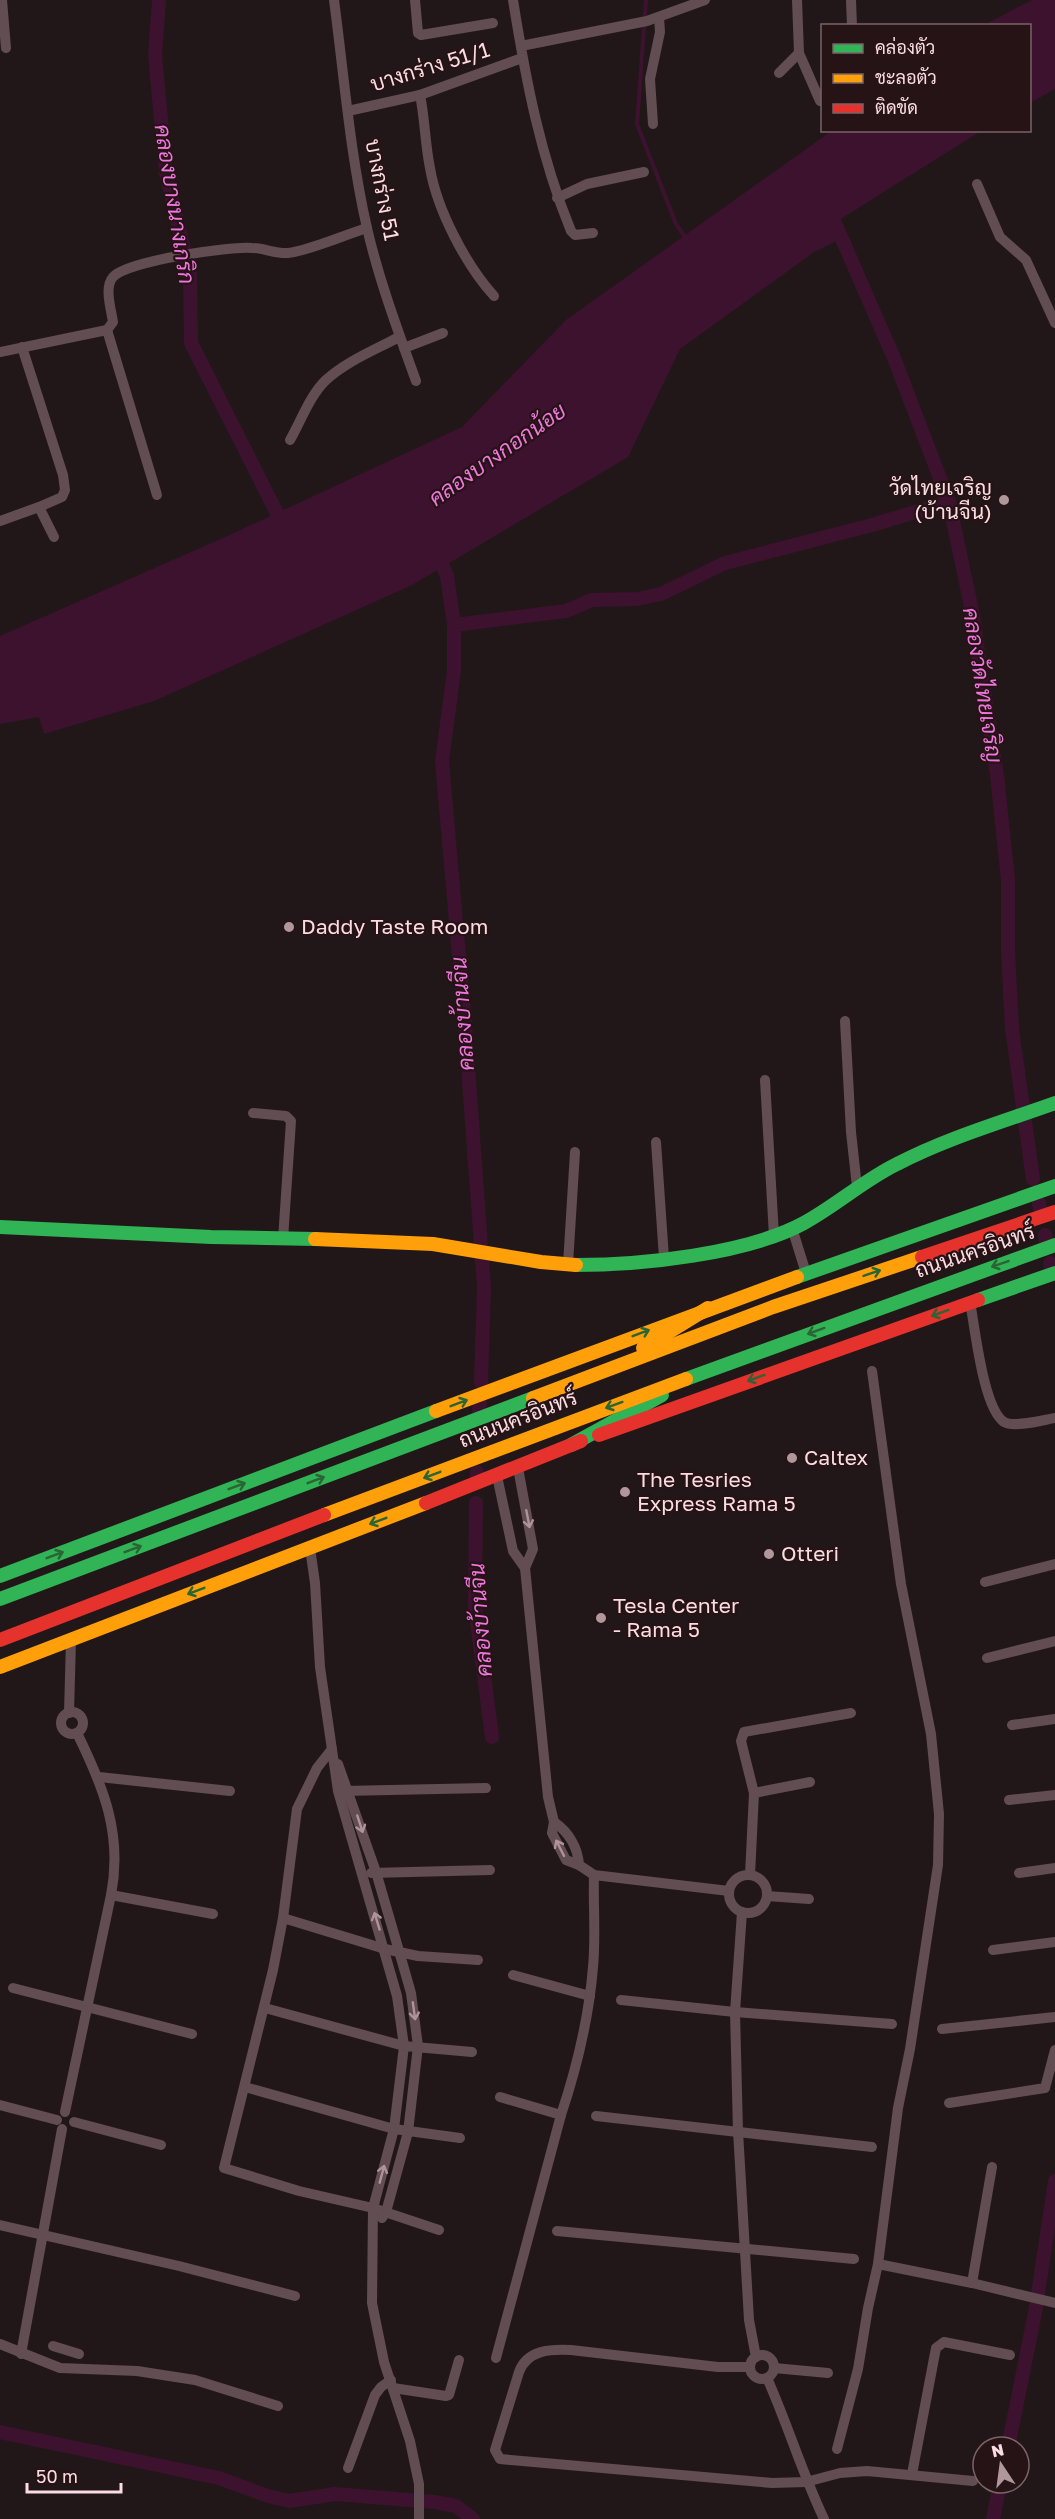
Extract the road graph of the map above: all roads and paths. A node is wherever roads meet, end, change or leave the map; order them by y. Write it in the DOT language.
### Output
graph roads {
  1 [pos="2,0"];
  2 [pos="334,0"];
  3 [pos="414,0"];
  4 [pos="513,0"];
  5 [pos="705,0"];
  6 [pos="797,0"];
  7 [pos="851,0"];
  8 [pos="659,17"];
  9 [pos="493,23"];
  10 [pos="852,24"];
  11 [pos="521,46"];
  12 [pos="6,48"];
  13 [pos="799,53"];
  14 [pos="522,58"];
  15 [pos="779,73"];
  16 [pos="420,95"];
  17 [pos="820,101"];
  18 [pos="348,111"];
  19 [pos="652,124"];
  20 [pos="644,172"];
  21 [pos="976,184"];
  22 [pos="557,198"];
  23 [pos="367,228"];
  24 [pos="593,233"];
  25 [pos="494,296"];
  26 [pos="1055,323"];
  27 [pos="107,330"];
  28 [pos="443,333"];
  29 [pos="399,337"];
  30 [pos="22,347"];
  31 [pos="404,348"];
  32 [pos="0,352"];
  33 [pos="416,381"];
  34 [pos="290,440"];
  35 [pos="157,495"];
  36 [pos="39,507"];
  37 [pos="0,521"];
  38 [pos="54,537"];
  39 [pos="845,1021"];
  40 [pos="765,1080"];
  41 [pos="1055,1103"];
  42 [pos="253,1113"];
  43 [pos="656,1142"];
  44 [pos="575,1152"];
  45 [pos="1055,1186"];
  46 [pos="857,1187"];
  47 [pos="1055,1212"];
  48 [pos="0,1227"];
  49 [pos="792,1228"];
  50 [pos="774,1236"];
  51 [pos="283,1239"];
  52 [pos="1055,1245"];
  53 [pos="664,1258"];
  54 [pos="568,1264"];
  55 [pos="806,1273"];
  56 [pos="1055,1273"];
  57 [pos="970,1302"];
  58 [pos="708,1308"];
  59 [pos="612,1367"];
  60 [pos="707,1371"];
  61 [pos="872,1371"];
  62 [pos="1055,1418"];
  63 [pos="571,1445"];
  64 [pos="518,1468"];
  65 [pos="497,1476"];
  66 [pos="310,1548"];
  67 [pos="1055,1564"];
  68 [pos="525,1568"];
  69 [pos="0,1576"];
  70 [pos="986,1582"];
  71 [pos="0,1599"];
  72 [pos="0,1640"];
  73 [pos="71,1640"];
  74 [pos="1055,1641"];
  75 [pos="987,1658"];
  76 [pos="0,1667"];
  77 [pos="69,1713"];
  78 [pos="851,1713"];
  79 [pos="1055,1719"];
  80 [pos="1012,1725"];
  81 [pos="77,1733"];
  82 [pos="332,1749"];
  83 [pos="99,1777"];
  84 [pos="810,1782"];
  85 [pos="486,1788"];
  86 [pos="344,1790"];
  87 [pos="230,1791"];
  88 [pos="754,1793"];
  89 [pos="1055,1795"];
  90 [pos="1009,1800"];
  91 [pos="1055,1868"];
  92 [pos="490,1870"];
  93 [pos="376,1872"];
  94 [pos="1020,1873"];
  95 [pos="594,1875"];
  96 [pos="750,1875"];
  97 [pos="362,1876"];
  98 [pos="729,1891"];
  99 [pos="111,1895"];
  100 [pos="767,1896"];
  101 [pos="809,1899"];
  102 [pos="742,1912"];
  103 [pos="213,1914"];
  104 [pos="283,1918"];
  105 [pos="1055,1942"];
  106 [pos="385,1949"];
  107 [pos="993,1950"];
  108 [pos="399,1951"];
  109 [pos="478,1960"];
  110 [pos="513,1976"];
  111 [pos="13,1988"];
  112 [pos="590,1996"];
  113 [pos="621,2000"];
  114 [pos="87,2007"];
  115 [pos="265,2008"];
  116 [pos="735,2012"];
  117 [pos="1055,2017"];
  118 [pos="892,2024"];
  119 [pos="942,2029"];
  120 [pos="192,2034"];
  121 [pos="404,2046"];
  122 [pos="418,2046"];
  123 [pos="1055,2050"];
  124 [pos="472,2052"];
  125 [pos="245,2086"];
  126 [pos="500,2097"];
  127 [pos="949,2103"];
  128 [pos="0,2105"];
  129 [pos="561,2115"];
  130 [pos="596,2116"];
  131 [pos="61,2120"];
  132 [pos="394,2129"];
  133 [pos="738,2131"];
  134 [pos="408,2132"];
  135 [pos="460,2138"];
  136 [pos="161,2145"];
  137 [pos="872,2147"];
  138 [pos="992,2167"];
  139 [pos="373,2208"];
  140 [pos="386,2212"];
  141 [pos="0,2225"];
  142 [pos="439,2230"];
  143 [pos="375,2231"];
  144 [pos="557,2231"];
  145 [pos="44,2235"];
  146 [pos="743,2250"];
  147 [pos="854,2259"];
  148 [pos="878,2264"];
  149 [pos="972,2283"];
  150 [pos="295,2296"];
  151 [pos="1051,2303"];
  152 [pos="0,2344"];
  153 [pos="53,2346"];
  154 [pos="21,2354"];
  155 [pos="1010,2355"];
  156 [pos="756,2357"];
  157 [pos="496,2358"];
  158 [pos="459,2360"];
  159 [pos="750,2367"];
  160 [pos="774,2368"];
  161 [pos="79,2369"];
  162 [pos="828,2373"];
  163 [pos="767,2378"];
  164 [pos="392,2384"];
  165 [pos="278,2406"];
  166 [pos="837,2449"];
  167 [pos="348,2468"];
  168 [pos="912,2474"];
  169 [pos="971,2481"];
  170 [pos="806,2482"];
  171 [pos="420,2518"];
  172 [pos="824,2519"];
  1 -- 12 [label="street"];
  2 -- 18 [label="street, บางกร่าง 51"];
  3 -- 9 [label="street"];
  4 -- 11 [label="street"];
  5 -- 8 [label="street, บางกร่าง 51/1"];
  6 -- 13 [label="street"];
  7 -- 10 [label="street"];
  8 -- 11 [label="street, บางกร่าง 51/1"];
  8 -- 19 [label="street"];
  11 -- 14 [label="street"];
  13 -- 15 [label="street"];
  13 -- 17 [label="street"];
  14 -- 16 [label="street, บางกร่าง 51/1"];
  14 -- 22 [label="street"];
  16 -- 18 [label="street, บางกร่าง 51/1"];
  16 -- 25 [label="street"];
  18 -- 23 [label="street, บางกร่าง 51"];
  20 -- 22 [label="street"];
  21 -- 26 [label="street"];
  22 -- 24 [label="street"];
  23 -- 27 [label="street"];
  23 -- 29 [label="street, บางกร่าง 51"];
  27 -- 30 [label="street"];
  27 -- 35 [label="street"];
  28 -- 31 [label="street"];
  29 -- 31 [label="street, บางกร่าง 51"];
  29 -- 34 [label="street"];
  30 -- 32 [label="street"];
  30 -- 36 [label="street"];
  31 -- 33 [label="street, บางกร่าง 51"];
  36 -- 37 [label="street"];
  36 -- 38 [label="street"];
  39 -- 46 [label="street"];
  40 -- 50 [label="street"];
  41 -- 46 [label="main road"];
  42 -- 51 [label="street"];
  43 -- 53 [label="street"];
  44 -- 54 [label="street"];
  45 -- 55 [label="main road, ถนนนครอินทร์"];
  46 -- 49 [label="main road"];
  59 -- 47 [label="main road, ถนนนครอินทร์, one-way"];
  48 -- 51 [label="main road"];
  49 -- 50 [label="main road"];
  49 -- 55 [label="street"];
  50 -- 53 [label="main road"];
  51 -- 54 [label="main road"];
  52 -- 60 [label="main road, ถนนนครอินทร์, one-way"];
  53 -- 54 [label="main road"];
  55 -- 58 [label="main road, ถนนนครอินทร์"];
  56 -- 57 [label="main road, ถนนนครอินทร์"];
  57 -- 62 [label="street"];
  57 -- 63 [label="main road, ถนนนครอินทร์, one-way"];
  58 -- 59 [label="main road"];
  69 -- 58 [label="main road, ถนนนครอินทร์, one-way"];
  71 -- 59 [label="main road, ถนนนครอินทร์, one-way"];
  60 -- 63 [label="main road"];
  60 -- 72 [label="main road, ถนนนครอินทร์, one-way"];
  61 -- 148 [label="street"];
  63 -- 64 [label="main road, ถนนนครอินทร์"];
  64 -- 65 [label="main road, ถนนนครอินทร์"];
  64 -- 68 [label="street, one-way"];
  65 -- 66 [label="main road, ถนนนครอินทร์, one-way"];
  65 -- 68 [label="street"];
  66 -- 73 [label="main road, ถนนนครอินทร์, one-way"];
  66 -- 82 [label="street"];
  67 -- 70 [label="street"];
  68 -- 95 [label="street"];
  73 -- 76 [label="main road, ถนนนครอินทร์"];
  73 -- 77 [label="street"];
  74 -- 75 [label="street"];
  77 -- 81 [label="street"];
  77 -- 81 [label="street"];
  78 -- 88 [label="street"];
  79 -- 80 [label="street"];
  81 -- 83 [label="street"];
  82 -- 86 [label="street"];
  82 -- 104 [label="street"];
  83 -- 87 [label="street"];
  83 -- 99 [label="street"];
  84 -- 88 [label="street"];
  85 -- 86 [label="street"];
  86 -- 93 [label="street, one-way"];
  86 -- 97 [label="street"];
  88 -- 96 [label="street"];
  89 -- 90 [label="street"];
  91 -- 94 [label="street"];
  92 -- 93 [label="street"];
  93 -- 97 [label="street"];
  93 -- 108 [label="street"];
  95 -- 98 [label="street"];
  95 -- 112 [label="street"];
  96 -- 98 [label="street"];
  96 -- 100 [label="street"];
  106 -- 97 [label="street, one-way"];
  98 -- 102 [label="street"];
  99 -- 103 [label="street"];
  99 -- 114 [label="street"];
  100 -- 101 [label="street"];
  100 -- 102 [label="street"];
  102 -- 116 [label="street"];
  104 -- 106 [label="street"];
  104 -- 115 [label="street"];
  105 -- 107 [label="street"];
  106 -- 108 [label="street"];
  106 -- 121 [label="street"];
  108 -- 109 [label="street"];
  108 -- 122 [label="street, one-way"];
  110 -- 112 [label="street"];
  111 -- 114 [label="street"];
  112 -- 129 [label="street"];
  113 -- 116 [label="street"];
  114 -- 120 [label="street"];
  114 -- 131 [label="street"];
  115 -- 121 [label="street"];
  115 -- 125 [label="street"];
  116 -- 118 [label="street"];
  116 -- 133 [label="street"];
  117 -- 119 [label="street"];
  121 -- 122 [label="street"];
  121 -- 132 [label="street"];
  122 -- 124 [label="street"];
  122 -- 134 [label="street"];
  123 -- 127 [label="street"];
  125 -- 132 [label="street"];
  125 -- 139 [label="street"];
  126 -- 129 [label="street"];
  128 -- 131 [label="street"];
  129 -- 157 [label="street"];
  130 -- 133 [label="street"];
  131 -- 136 [label="street"];
  131 -- 145 [label="street"];
  132 -- 134 [label="street"];
  139 -- 132 [label="street, one-way"];
  133 -- 137 [label="street"];
  133 -- 146 [label="street"];
  134 -- 135 [label="street"];
  134 -- 140 [label="street"];
  138 -- 149 [label="street"];
  139 -- 140 [label="street"];
  139 -- 143 [label="street"];
  140 -- 142 [label="street"];
  140 -- 143 [label="street"];
  141 -- 145 [label="street"];
  143 -- 164 [label="street"];
  144 -- 146 [label="street"];
  145 -- 150 [label="street"];
  145 -- 154 [label="street"];
  146 -- 147 [label="street"];
  146 -- 156 [label="street"];
  148 -- 149 [label="street"];
  148 -- 166 [label="street"];
  149 -- 151 [label="street"];
  152 -- 154 [label="street"];
  153 -- 161 [label="street"];
  154 -- 161 [label="street"];
  155 -- 168 [label="street"];
  156 -- 159 [label="street"];
  156 -- 160 [label="street"];
  158 -- 164 [label="street"];
  159 -- 163 [label="street"];
  159 -- 170 [label="street"];
  160 -- 162 [label="street"];
  160 -- 163 [label="street"];
  161 -- 165 [label="street"];
  163 -- 170 [label="street"];
  164 -- 167 [label="street"];
  164 -- 171 [label="street"];
  168 -- 169 [label="street"];
  168 -- 170 [label="street"];
  170 -- 172 [label="street"];
}
